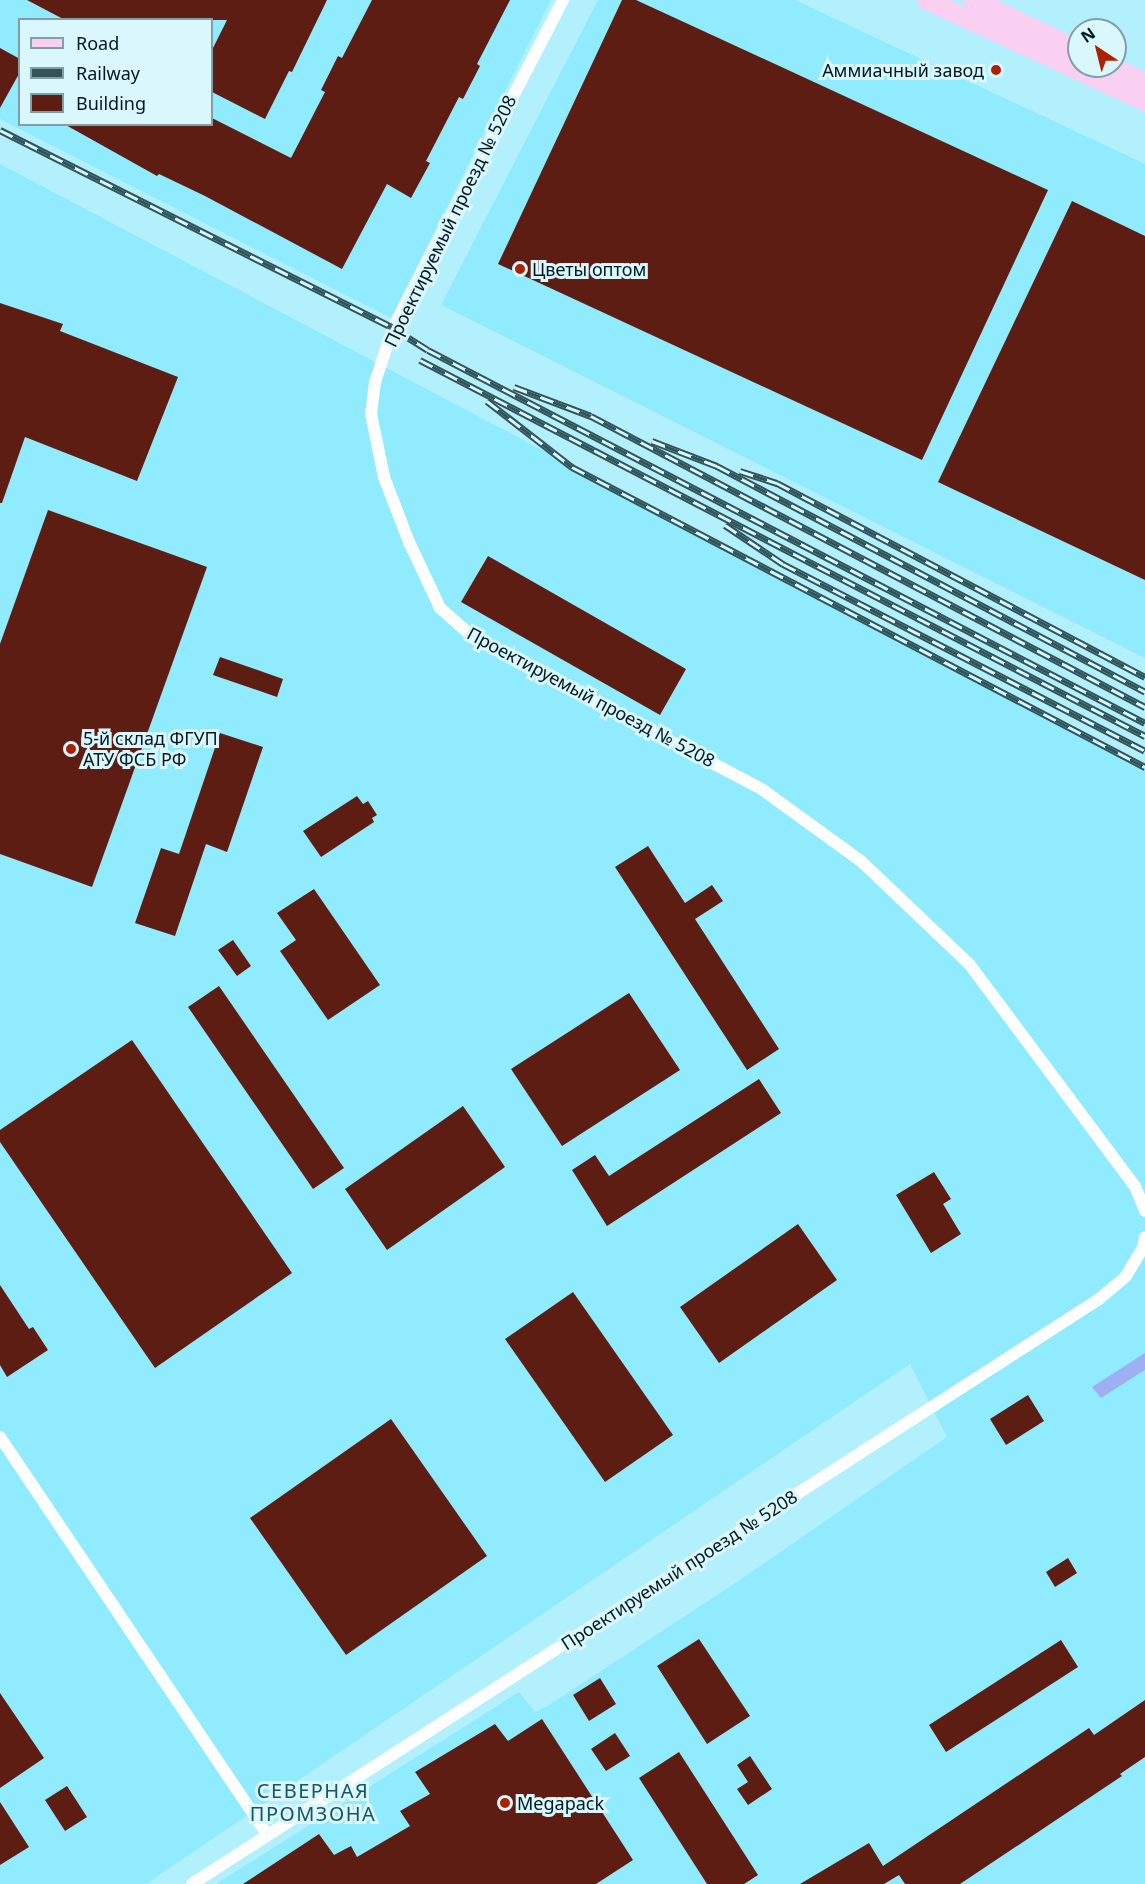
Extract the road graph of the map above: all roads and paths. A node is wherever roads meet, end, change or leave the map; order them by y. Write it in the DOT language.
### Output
graph roads {
  1 [pos="563,0"];
  2 [pos="927,0"];
  3 [pos="975,0"];
  4 [pos="1067,45"];
  5 [pos="1127,74"];
  6 [pos="1145,83"];
  7 [pos="1145,101"];
  8 [pos="1145,1211"];
  9 [pos="1145,1237"];
  10 [pos="0,1437"];
  11 [pos="267,1834"];
  12 [pos="192,1884"];
  1 -- 8 [label="street, Проектируемый проезд № 5208"];
  2 -- 7 [label="main road"];
  3 -- 4 [label="main road"];
  5 -- 6 [label="main road"];
  9 -- 11 [label="street, Проектируемый проезд № 5208"];
  10 -- 11 [label="street"];
  11 -- 12 [label="street, Проектируемый проезд № 5208"];
}
